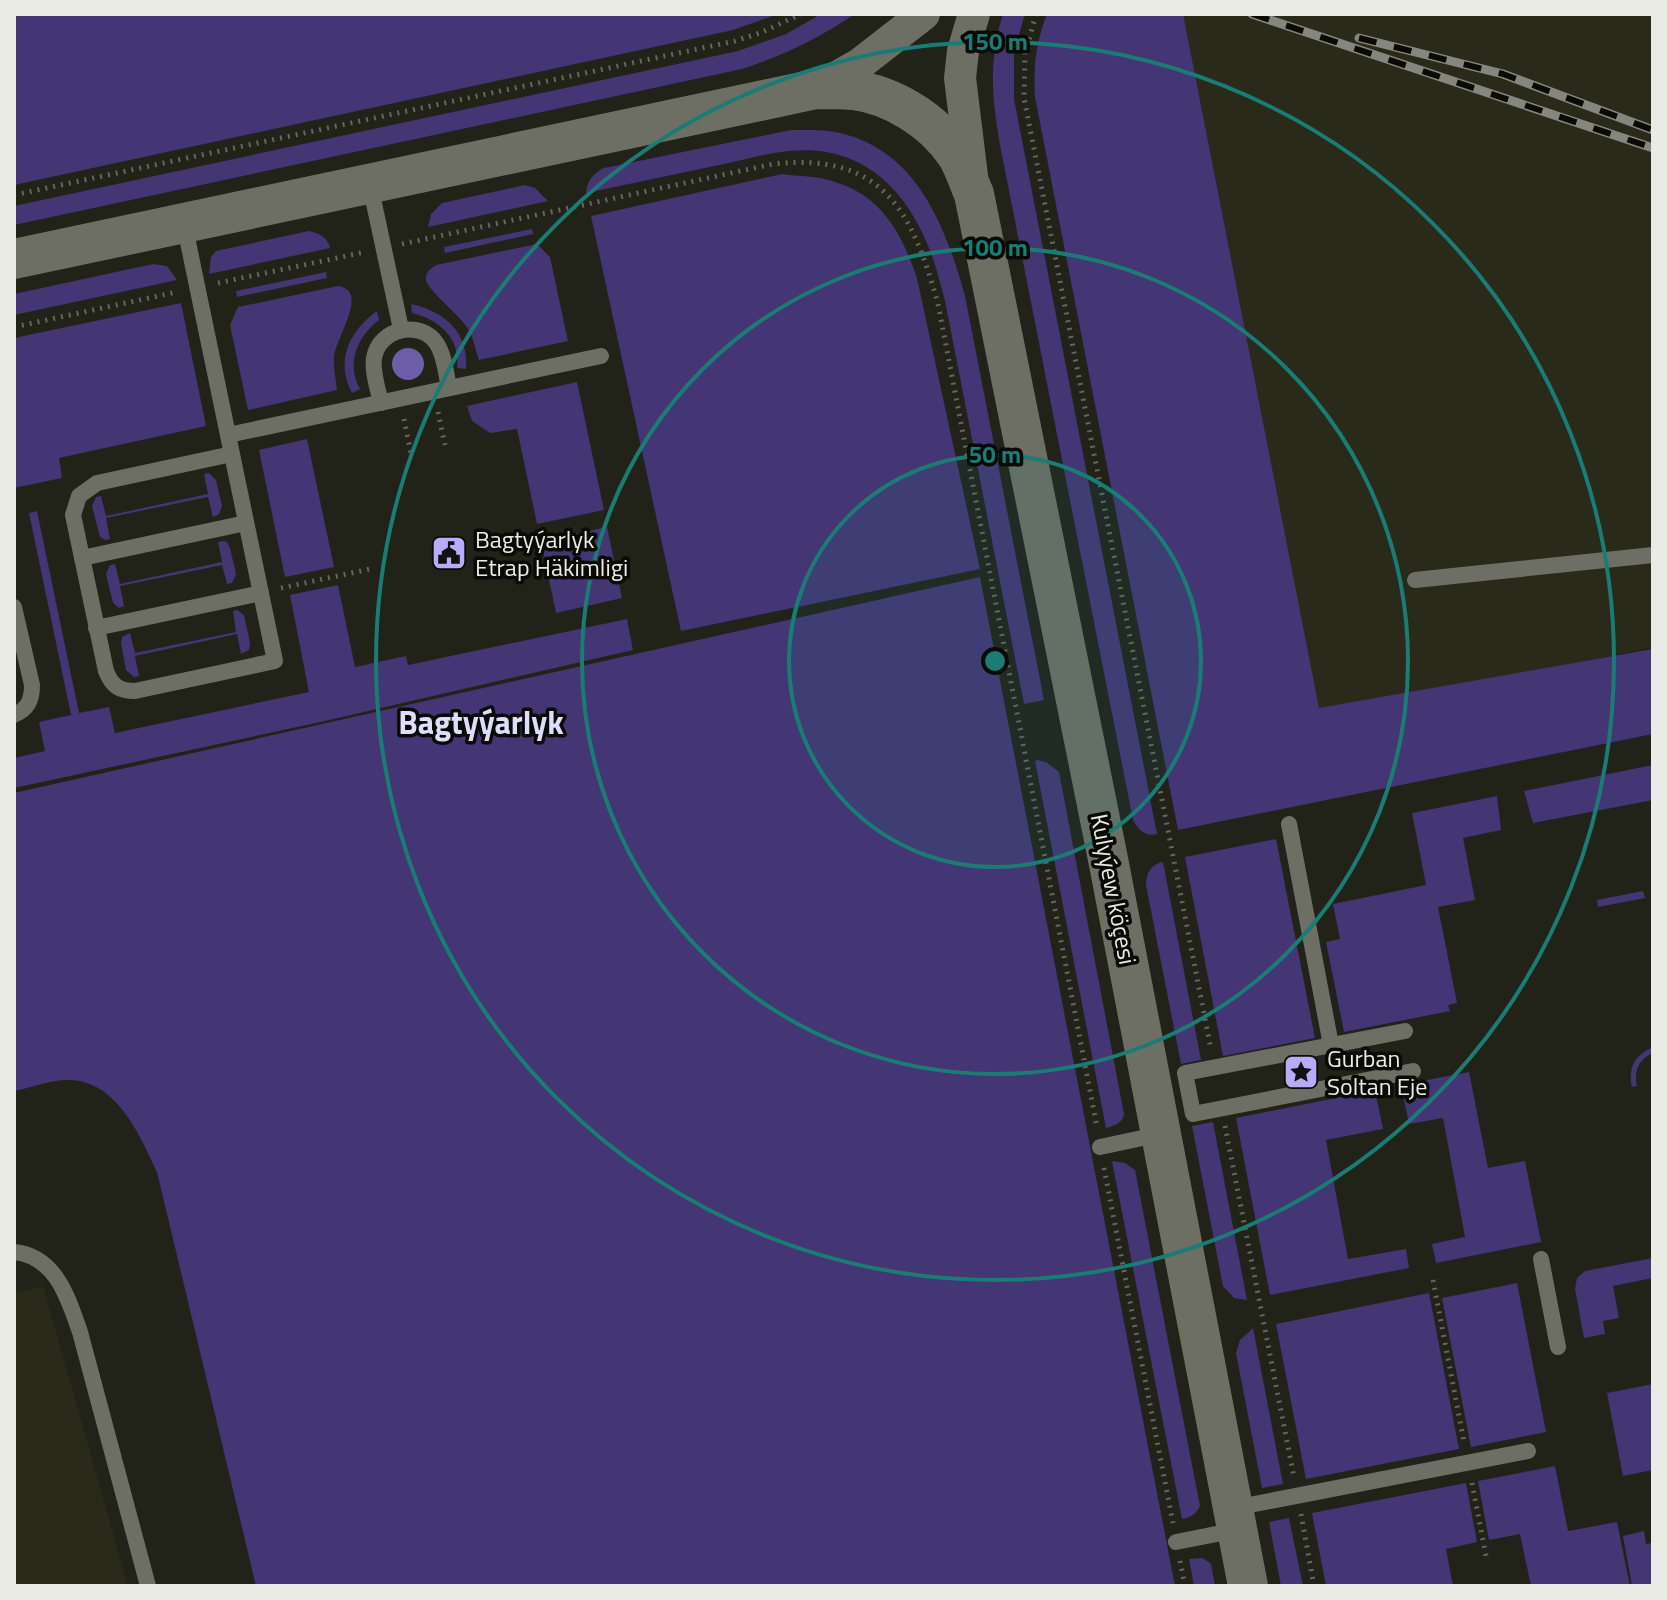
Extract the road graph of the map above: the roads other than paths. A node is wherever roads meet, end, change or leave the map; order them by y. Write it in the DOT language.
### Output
graph roads {
  1 [pos="924,14"];
  2 [pos="974,14"];
  3 [pos="816,89"];
  4 [pos="370,183"];
  5 [pos="974,194"];
  6 [pos="183,222"];
  7 [pos="14,259"];
  8 [pos="401,329"];
  9 [pos="601,356"];
  10 [pos="441,390"];
  11 [pos="381,403"];
  12 [pos="228,435"];
  13 [pos="232,454"];
  14 [pos="246,523"];
  15 [pos="1653,555"];
  16 [pos="82,558"];
  17 [pos="1415,580"];
  18 [pos="261,593"];
  19 [pos="14,607"];
  20 [pos="96,628"];
  21 [pos="18,643"];
  22 [pos="14,715"];
  23 [pos="1289,824"];
  24 [pos="1405,1031"];
  25 [pos="1331,1045"];
  26 [pos="1413,1071"];
  27 [pos="1170,1105"];
  28 [pos="1100,1147"];
  29 [pos="14,1252"];
  30 [pos="1541,1259"];
  31 [pos="1558,1347"];
  32 [pos="1528,1451"];
  33 [pos="1235,1519"];
  34 [pos="1176,1542"];
  35 [pos="148,1586"];
  36 [pos="1248,1586"];
  1 -- 3 [label="street"];
  2 -- 5 [label="street"];
  3 -- 4 [label="street, Kulyýew köçesi"];
  3 -- 5 [label="street, Kulyýew köçesi"];
  4 -- 6 [label="street, Kulyýew köçesi"];
  4 -- 8 [label="lane"];
  5 -- 27 [label="street, Kulyýew köçesi"];
  6 -- 7 [label="street, Kulyýew köçesi"];
  6 -- 12 [label="lane"];
  8 -- 10 [label="lane"];
  8 -- 11 [label="lane"];
  9 -- 10 [label="lane"];
  10 -- 11 [label="lane"];
  11 -- 12 [label="lane"];
  12 -- 13 [label="lane"];
  13 -- 14 [label="lane"];
  13 -- 16 [label="lane"];
  14 -- 16 [label="lane"];
  14 -- 18 [label="lane"];
  15 -- 17 [label="lane"];
  16 -- 20 [label="lane"];
  18 -- 20 [label="lane"];
  18 -- 20 [label="lane"];
  19 -- 21 [label="lane"];
  21 -- 22 [label="lane"];
  23 -- 25 [label="lane"];
  24 -- 25 [label="lane"];
  25 -- 27 [label="lane"];
  26 -- 27 [label="lane"];
  27 -- 28 [label="lane"];
  27 -- 33 [label="street, Kulyýew köçesi"];
  29 -- 35 [label="lane"];
  30 -- 31 [label="lane"];
  32 -- 33 [label="lane"];
  33 -- 34 [label="lane"];
  33 -- 36 [label="street, Kulyýew köçesi"];
}
